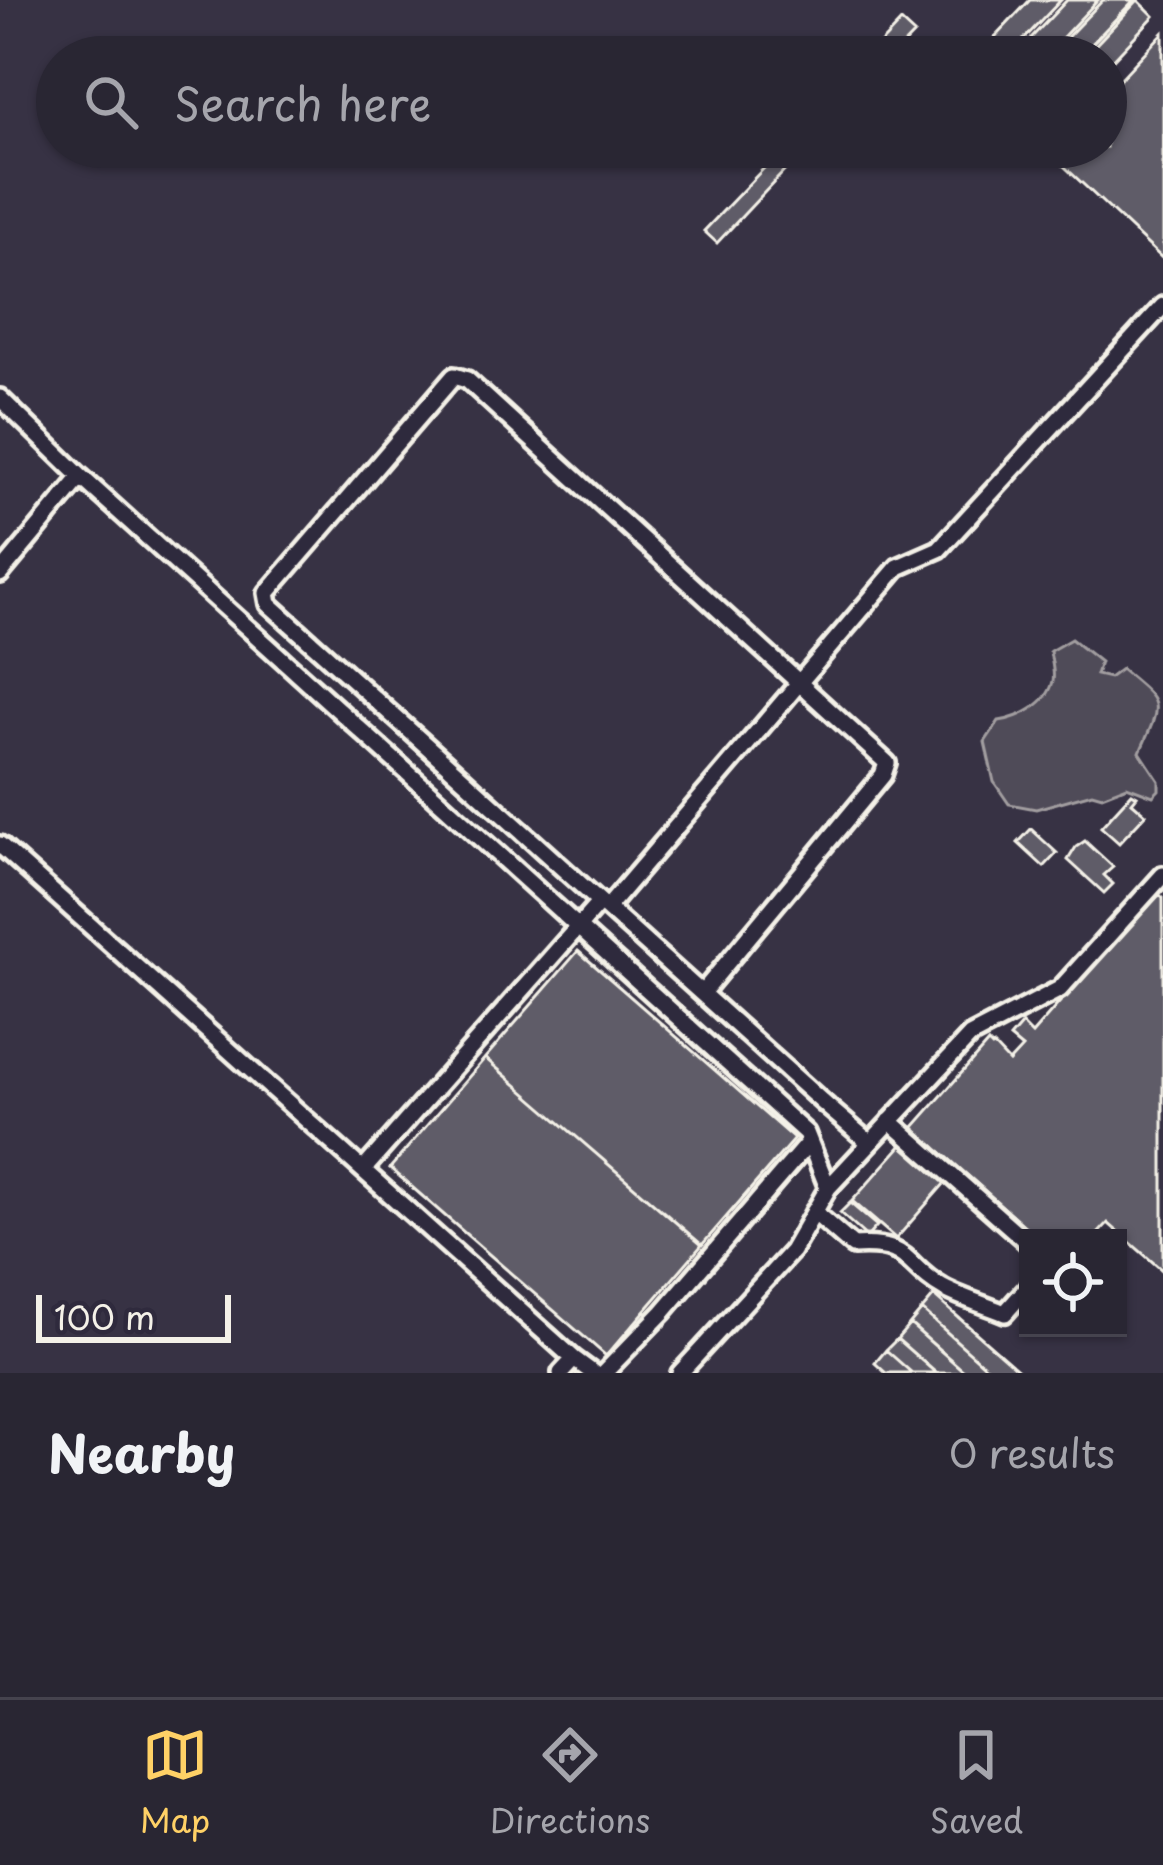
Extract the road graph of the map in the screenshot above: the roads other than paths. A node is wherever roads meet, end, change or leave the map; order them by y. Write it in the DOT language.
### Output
graph roads {
  1 [pos="1163,306"];
  2 [pos="0,398"];
  3 [pos="81,477"];
  4 [pos="0,574"];
  5 [pos="798,682"];
  6 [pos="454,770"];
  7 [pos="432,795"];
  8 [pos="0,845"];
  9 [pos="1162,880"];
  10 [pos="603,905"];
  11 [pos="579,928"];
  12 [pos="701,993"];
  13 [pos="890,1121"];
  14 [pos="809,1142"];
  15 [pos="870,1143"];
  16 [pos="363,1170"];
  17 [pos="828,1188"];
  18 [pos="814,1212"];
  19 [pos="1019,1235"];
  20 [pos="1019,1297"];
  21 [pos="574,1359"];
  22 [pos="687,1371"];
  23 [pos="561,1373"];
  24 [pos="593,1373"];
  25 [pos="604,1373"];
  1 -- 5 [label="lane"];
  2 -- 3 [label="lane"];
  3 -- 4 [label="lane"];
  3 -- 7 [label="lane"];
  5 -- 6 [label="lane"];
  5 -- 10 [label="lane"];
  5 -- 12 [label="lane"];
  6 -- 7 [label="lane"];
  6 -- 10 [label="lane"];
  7 -- 11 [label="lane"];
  8 -- 16 [label="lane"];
  9 -- 13 [label="lane"];
  10 -- 11 [label="lane"];
  10 -- 12 [label="lane"];
  11 -- 14 [label="lane"];
  11 -- 16 [label="lane"];
  12 -- 15 [label="lane"];
  13 -- 15 [label="lane"];
  13 -- 19 [label="lane"];
  14 -- 17 [label="lane"];
  14 -- 25 [label="lane"];
  15 -- 17 [label="lane"];
  16 -- 21 [label="lane"];
  17 -- 18 [label="lane"];
  18 -- 20 [label="lane"];
  18 -- 22 [label="lane"];
  21 -- 23 [label="lane"];
  21 -- 24 [label="lane"];
}
